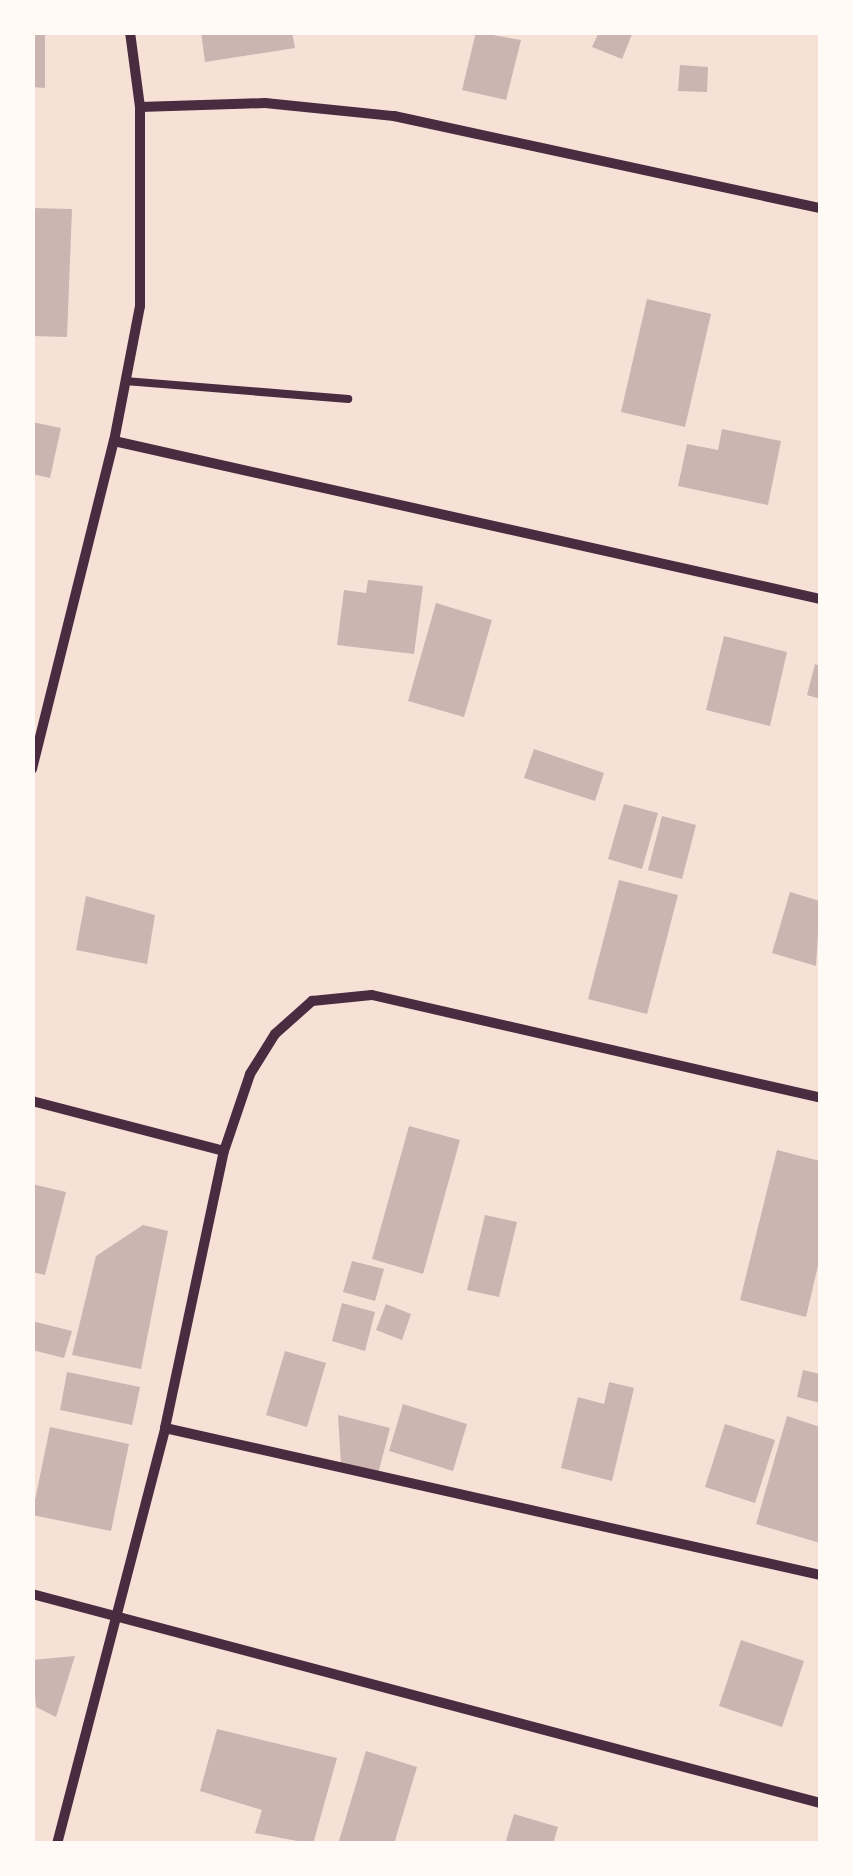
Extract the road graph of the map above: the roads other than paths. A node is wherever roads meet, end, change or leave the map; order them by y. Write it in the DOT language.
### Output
graph roads {
  1 [pos="130,32"];
  2 [pos="140,106"];
  3 [pos="820,208"];
  4 [pos="125,381"];
  5 [pos="348,399"];
  6 [pos="114,442"];
  7 [pos="820,599"];
  8 [pos="32,769"];
  9 [pos="820,1098"];
  10 [pos="32,1101"];
  11 [pos="224,1151"];
  12 [pos="165,1428"];
  13 [pos="820,1575"];
  14 [pos="32,1594"];
  15 [pos="118,1616"];
  16 [pos="820,1804"];
  17 [pos="57,1844"];
  1 -- 2 [label="street"];
  2 -- 3 [label="street"];
  2 -- 4 [label="street"];
  4 -- 5 [label="lane"];
  4 -- 6 [label="street"];
  6 -- 7 [label="street"];
  6 -- 8 [label="street"];
  9 -- 11 [label="street"];
  10 -- 11 [label="street"];
  11 -- 12 [label="street"];
  12 -- 13 [label="street"];
  12 -- 15 [label="street"];
  14 -- 15 [label="street"];
  15 -- 16 [label="street"];
  15 -- 17 [label="street"];
}
